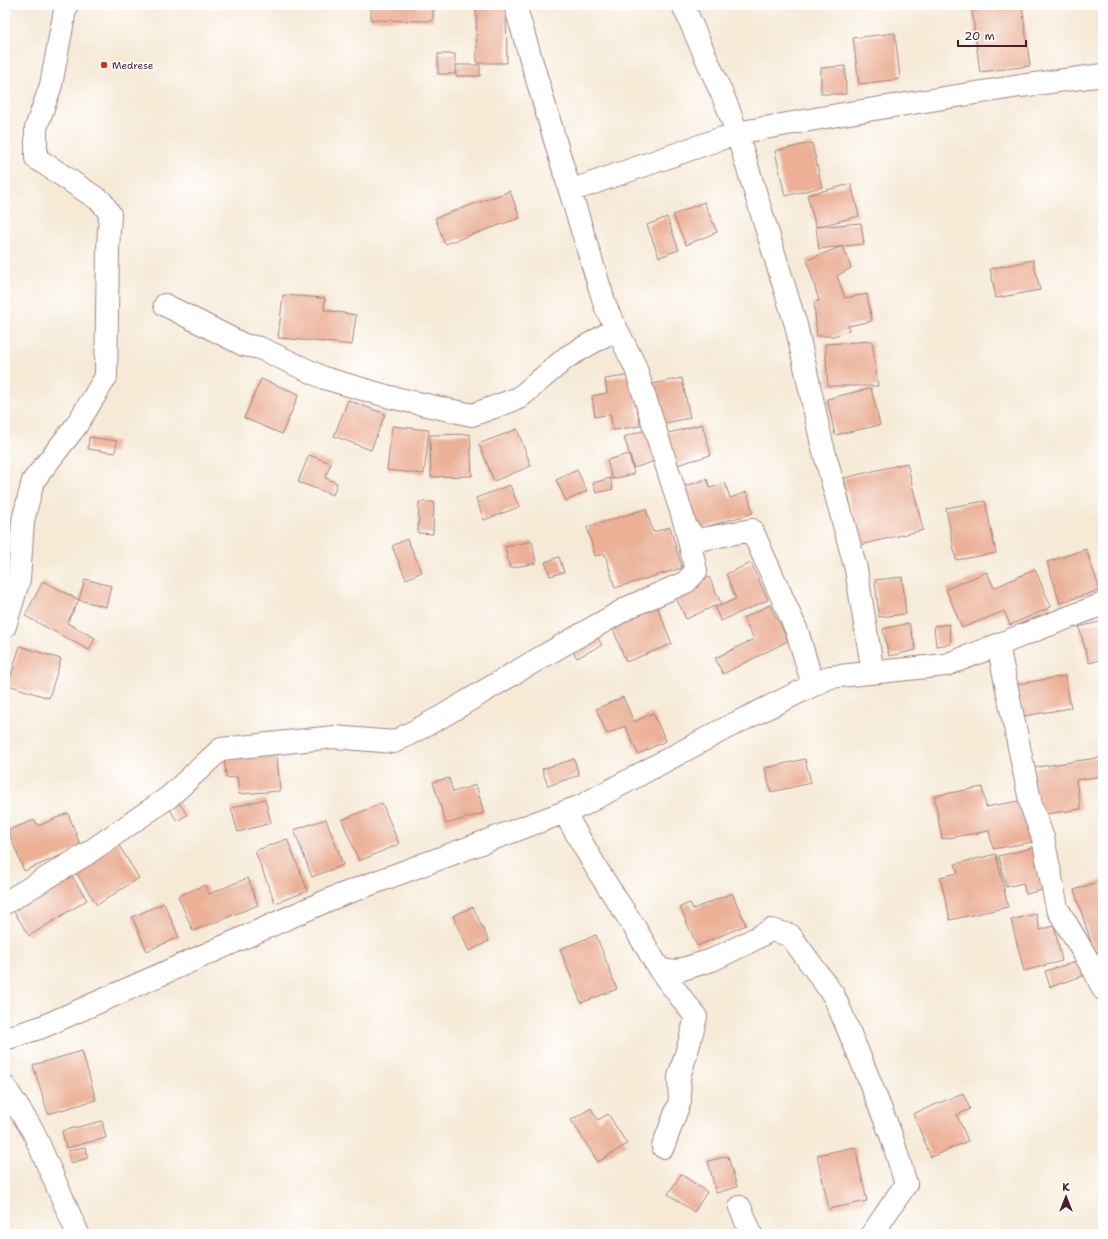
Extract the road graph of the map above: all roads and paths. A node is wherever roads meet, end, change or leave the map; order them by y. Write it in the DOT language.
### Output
graph roads {
  1 [pos="66,5"];
  2 [pos="515,5"];
  3 [pos="683,5"];
  4 [pos="1103,75"];
  5 [pos="737,133"];
  6 [pos="570,191"];
  7 [pos="165,305"];
  8 [pos="616,329"];
  9 [pos="686,527"];
  10 [pos="1103,604"];
  11 [pos="5,626"];
  12 [pos="998,645"];
  13 [pos="873,673"];
  14 [pos="814,686"];
  15 [pos="564,812"];
  16 [pos="5,903"];
  17 [pos="659,969"];
  18 [pos="1103,989"];
  19 [pos="5,1039"];
  20 [pos="5,1087"];
  21 [pos="663,1148"];
  22 [pos="740,1207"];
  23 [pos="78,1234"];
  24 [pos="751,1234"];
  25 [pos="872,1234"];
  1 -- 11 [label="street"];
  2 -- 6 [label="street"];
  3 -- 5 [label="street"];
  4 -- 5 [label="street"];
  5 -- 6 [label="street"];
  5 -- 13 [label="street"];
  6 -- 8 [label="street"];
  7 -- 8 [label="street"];
  8 -- 9 [label="street"];
  9 -- 14 [label="street"];
  9 -- 16 [label="street"];
  10 -- 12 [label="street"];
  12 -- 13 [label="street"];
  12 -- 18 [label="street"];
  13 -- 14 [label="street"];
  14 -- 15 [label="street"];
  15 -- 17 [label="street"];
  15 -- 19 [label="street"];
  17 -- 21 [label="street"];
  17 -- 25 [label="street"];
  20 -- 23 [label="street"];
  22 -- 24 [label="street"];
}
